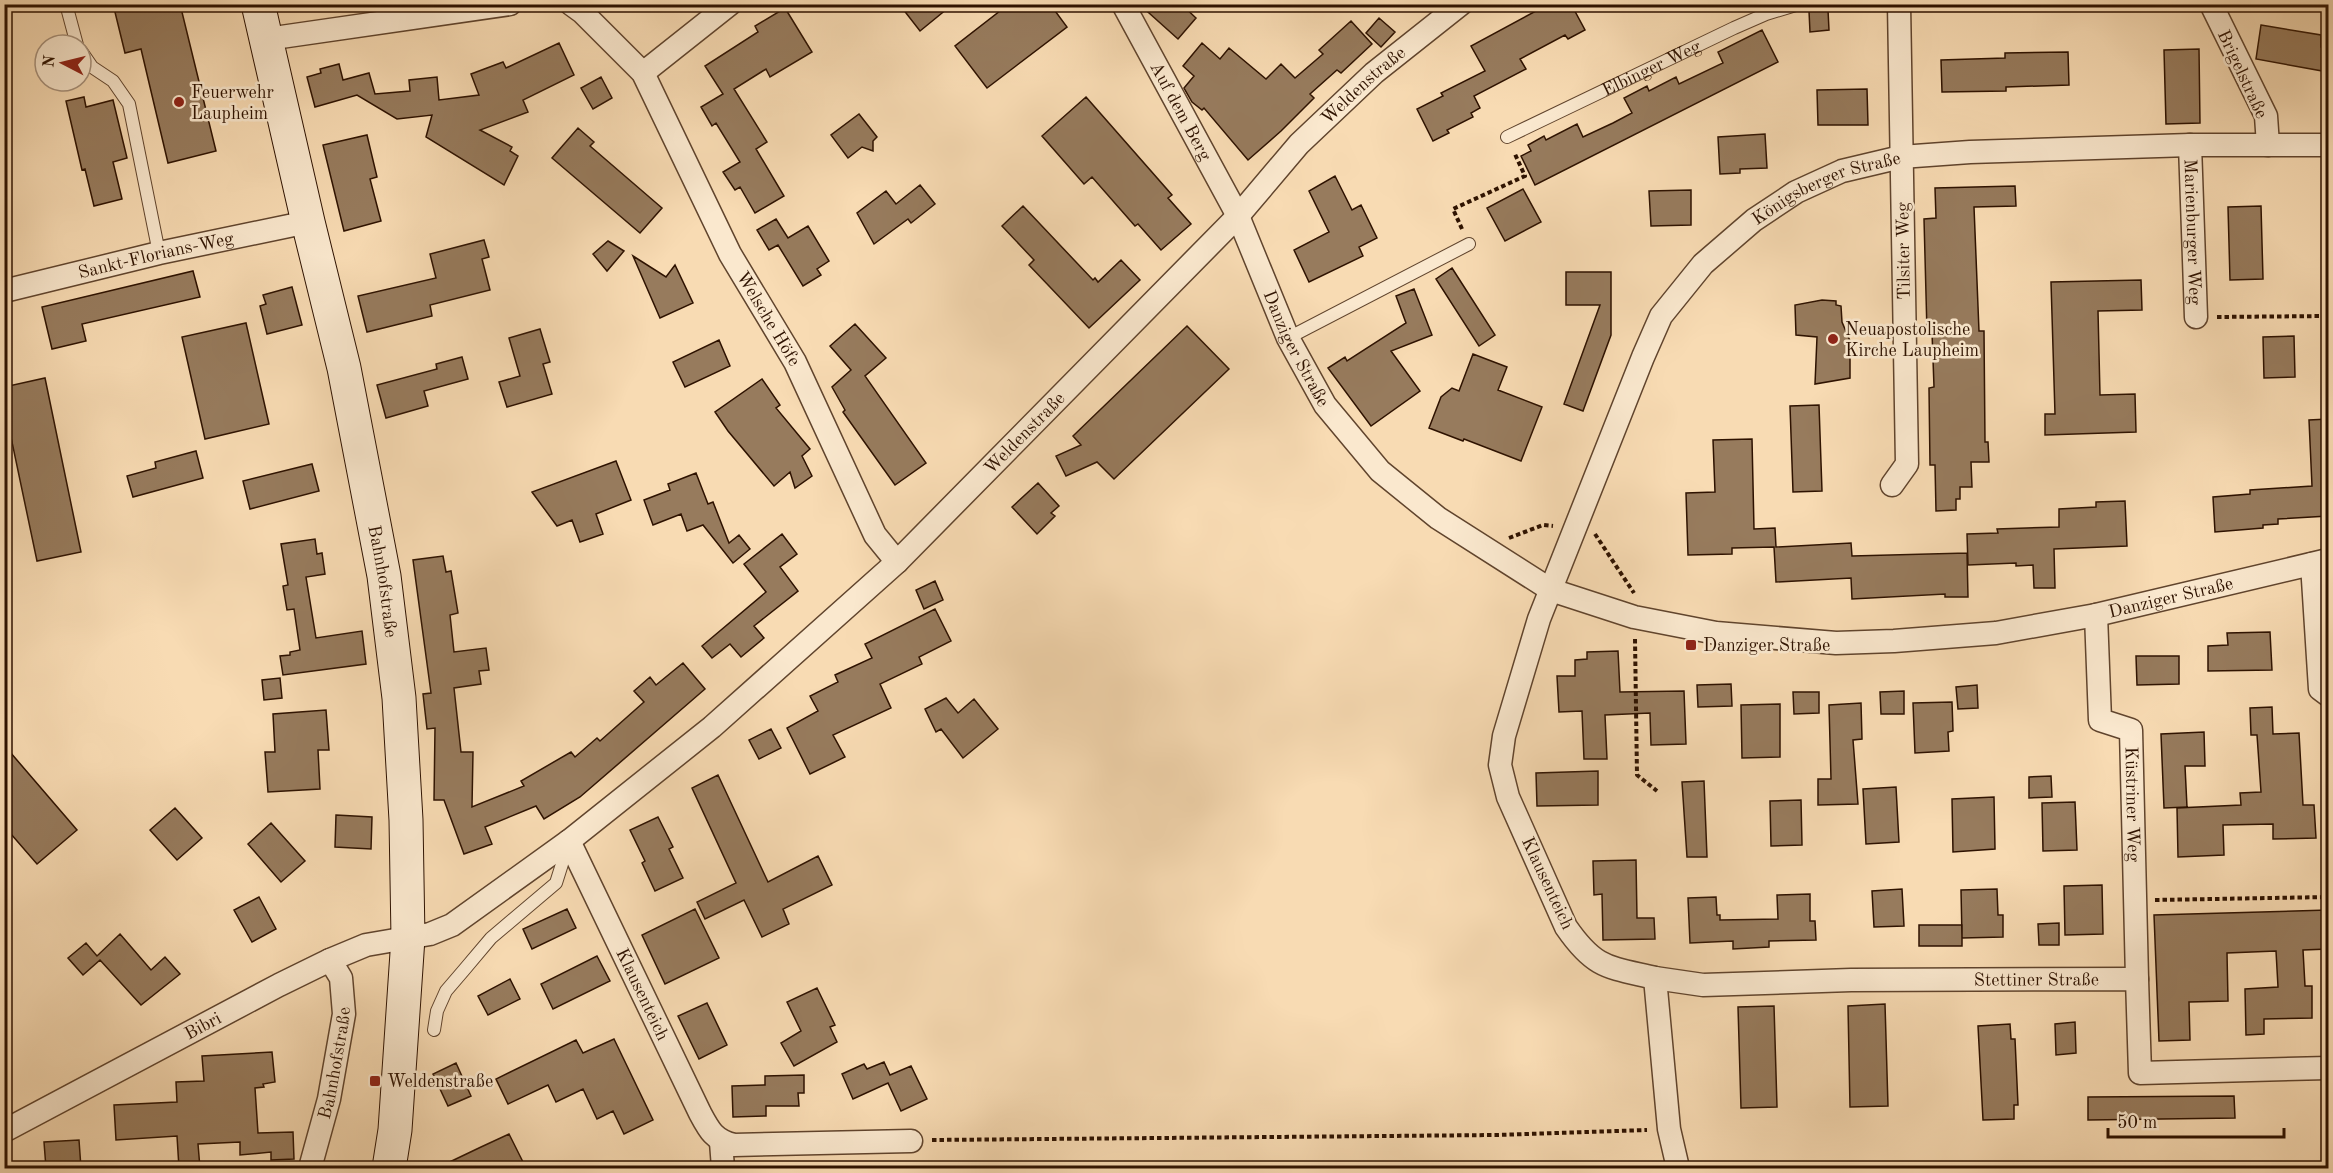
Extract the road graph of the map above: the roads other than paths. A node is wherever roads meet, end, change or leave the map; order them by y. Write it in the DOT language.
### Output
graph roads {
  1 [pos="66,4"];
  2 [pos="258,4"];
  3 [pos="510,4"];
  4 [pos="571,4"];
  5 [pos="730,4"];
  6 [pos="1123,4"];
  7 [pos="1461,4"];
  8 [pos="1799,4"];
  9 [pos="1899,4"];
  10 [pos="2211,4"];
  11 [pos="74,33"];
  12 [pos="267,39"];
  13 [pos="93,68"];
  14 [pos="643,74"];
  15 [pos="1507,137"];
  16 [pos="2190,145"];
  17 [pos="2268,145"];
  18 [pos="2328,145"];
  19 [pos="1901,157"];
  20 [pos="1238,216"];
  21 [pos="308,222"];
  22 [pos="1469,244"];
  23 [pos="159,254"];
  24 [pos="4,291"];
  25 [pos="2196,317"];
  26 [pos="1288,338"];
  27 [pos="1892,485"];
  28 [pos="897,562"];
  29 [pos="2320,562"];
  30 [pos="1551,590"];
  31 [pos="2096,615"];
  32 [pos="2328,695"];
  33 [pos="569,841"];
  34 [pos="408,938"];
  35 [pos="330,960"];
  36 [pos="1655,978"];
  37 [pos="2137,979"];
  38 [pos="434,1030"];
  39 [pos="2328,1068"];
  40 [pos="4,1131"];
  41 [pos="911,1141"];
  42 [pos="721,1142"];
  43 [pos="310,1168"];
  44 [pos="389,1168"];
  45 [pos="723,1168"];
  46 [pos="1678,1168"];
  1 -- 11 [label="lane"];
  2 -- 12 [label="main road, Bahnhofstraße"];
  3 -- 12 [label="street"];
  4 -- 14 [label="street, Welsche Höfe"];
  5 -- 14 [label="street"];
  6 -- 20 [label="street, Auf dem Berg"];
  7 -- 20 [label="street, Weldenstraße"];
  8 -- 15 [label="lane, Elbinger Weg"];
  9 -- 19 [label="street"];
  10 -- 17 [label="street, Brigelstraße"];
  12 -- 21 [label="main road, Bahnhofstraße"];
  13 -- 23 [label="lane"];
  14 -- 28 [label="street, Welsche Höfe"];
  16 -- 17 [label="street, Königsberger Straße"];
  16 -- 19 [label="street, Königsberger Straße"];
  16 -- 25 [label="street, Marienburger Weg"];
  17 -- 18 [label="street, Königsberger Straße"];
  19 -- 27 [label="street, Tilsiter Weg"];
  19 -- 30 [label="street, Königsberger Straße"];
  20 -- 26 [label="street, Danziger Straße"];
  20 -- 28 [label="street, Weldenstraße"];
  21 -- 23 [label="street, Sankt-Florians-Weg"];
  21 -- 34 [label="main road, Bahnhofstraße"];
  22 -- 26 [label="lane"];
  23 -- 24 [label="street, Sankt-Florians-Weg"];
  26 -- 30 [label="street, Danziger Straße"];
  28 -- 33 [label="street, Weldenstraße"];
  29 -- 31 [label="street, Danziger Straße"];
  29 -- 32 [label="street"];
  30 -- 31 [label="street, Danziger Straße"];
  30 -- 36 [label="street, Klausenteich"];
  31 -- 37 [label="street, Küstriner Weg"];
  33 -- 34 [label="street, Weldenstraße"];
  33 -- 38 [label="lane"];
  33 -- 42 [label="street, Klausenteich"];
  34 -- 35 [label="street, Bibri"];
  34 -- 44 [label="main road, Bahnhofstraße"];
  35 -- 40 [label="street, Bibri"];
  35 -- 43 [label="street, Bahnhofstraße"];
  36 -- 37 [label="street, Stettiner Straße"];
  36 -- 46 [label="street"];
  37 -- 39 [label="street"];
  41 -- 42 [label="street"];
  42 -- 45 [label="street"];
}
